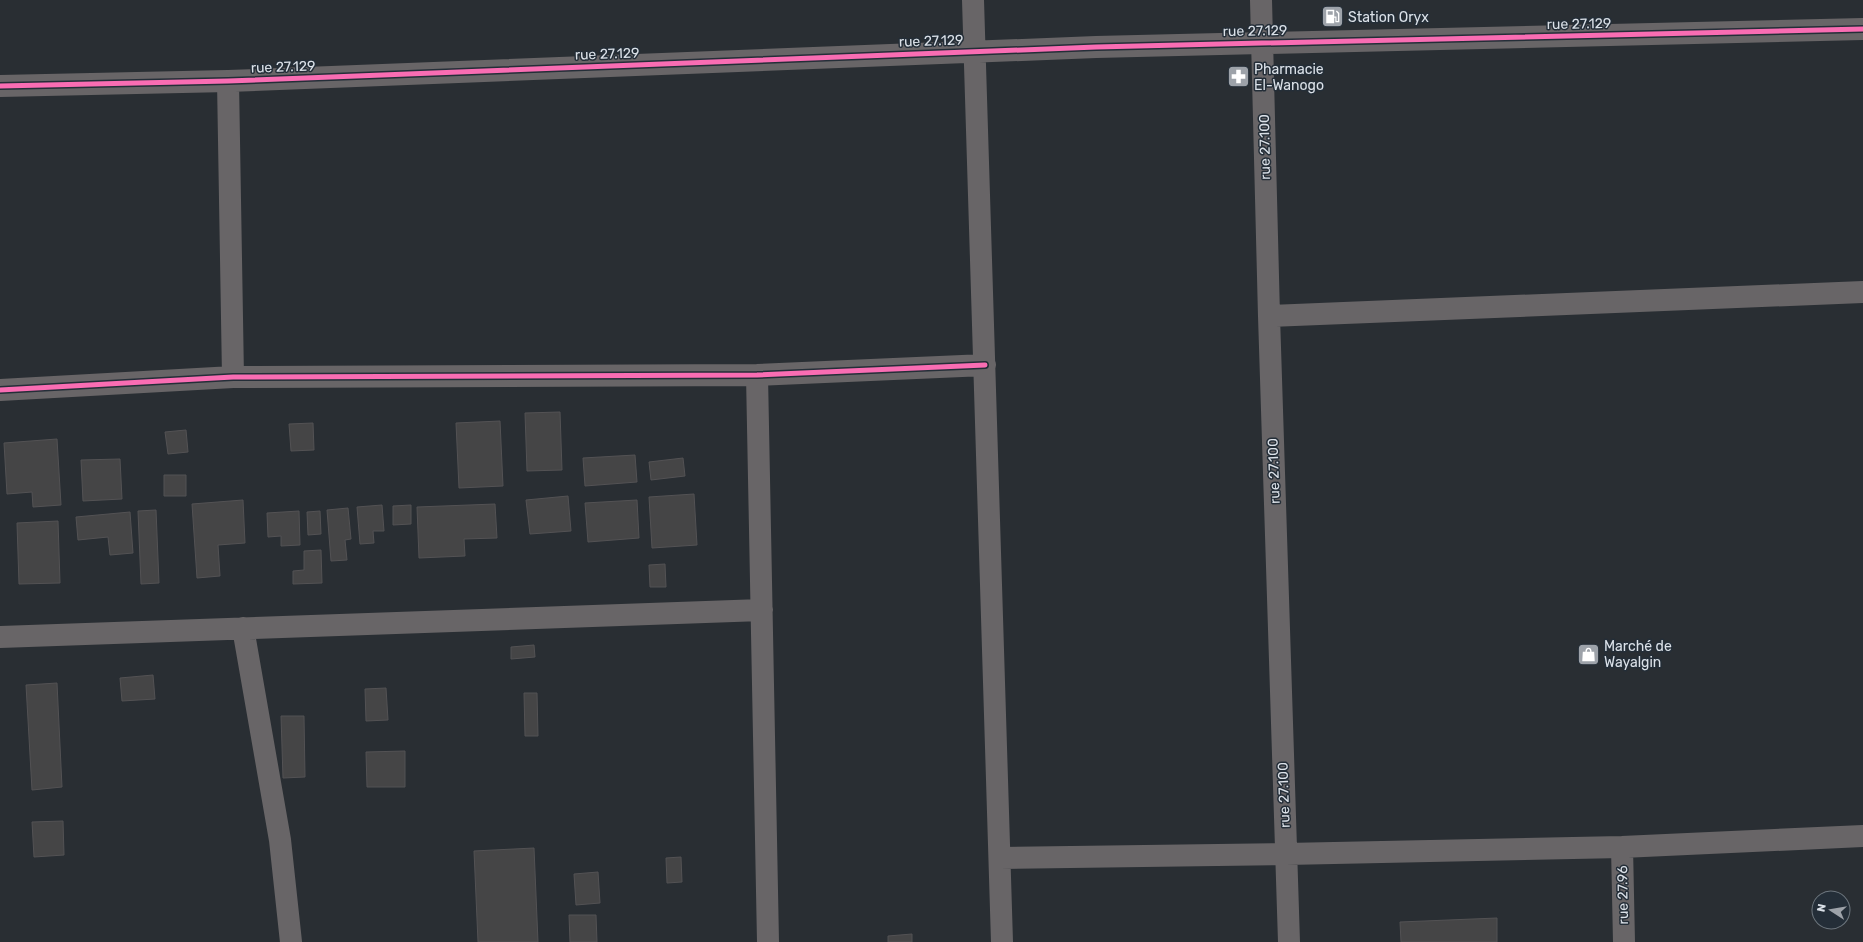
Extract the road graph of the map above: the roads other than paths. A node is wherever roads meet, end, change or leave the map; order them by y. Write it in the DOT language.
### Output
graph roads {
  1 [pos="973,0"];
  2 [pos="1261,0"];
  3 [pos="1863,29"];
  4 [pos="1263,43"];
  5 [pos="975,51"];
  6 [pos="228,81"];
  7 [pos="0,86"];
  8 [pos="1863,292"];
  9 [pos="1269,316"];
  10 [pos="985,365"];
  11 [pos="757,375"];
  12 [pos="233,377"];
  13 [pos="0,390"];
  14 [pos="762,610"];
  15 [pos="243,628"];
  16 [pos="0,637"];
  17 [pos="1863,836"];
  18 [pos="1622,847"];
  19 [pos="1286,854"];
  20 [pos="1000,858"];
  21 [pos="291,942"];
  22 [pos="768,942"];
  23 [pos="1002,942"];
  24 [pos="1289,942"];
  25 [pos="1624,942"];
  1 -- 5 [label="street"];
  2 -- 4 [label="street, rue 27.100"];
  3 -- 4 [label="street, rue 27.129"];
  4 -- 5 [label="street, rue 27.129"];
  4 -- 9 [label="street, rue 27.100"];
  5 -- 6 [label="street, rue 27.129"];
  5 -- 10 [label="street"];
  6 -- 7 [label="street, rue 27.129"];
  6 -- 12 [label="street"];
  8 -- 9 [label="street"];
  9 -- 19 [label="street, rue 27.100"];
  10 -- 11 [label="street"];
  10 -- 20 [label="street"];
  11 -- 12 [label="street"];
  11 -- 14 [label="street"];
  12 -- 13 [label="street"];
  14 -- 15 [label="street"];
  14 -- 22 [label="street"];
  15 -- 16 [label="street"];
  15 -- 21 [label="street"];
  17 -- 18 [label="street"];
  18 -- 19 [label="street"];
  18 -- 25 [label="street, rue 27.96"];
  19 -- 20 [label="street"];
  19 -- 24 [label="street, rue 27.100"];
  20 -- 23 [label="street"];
}
